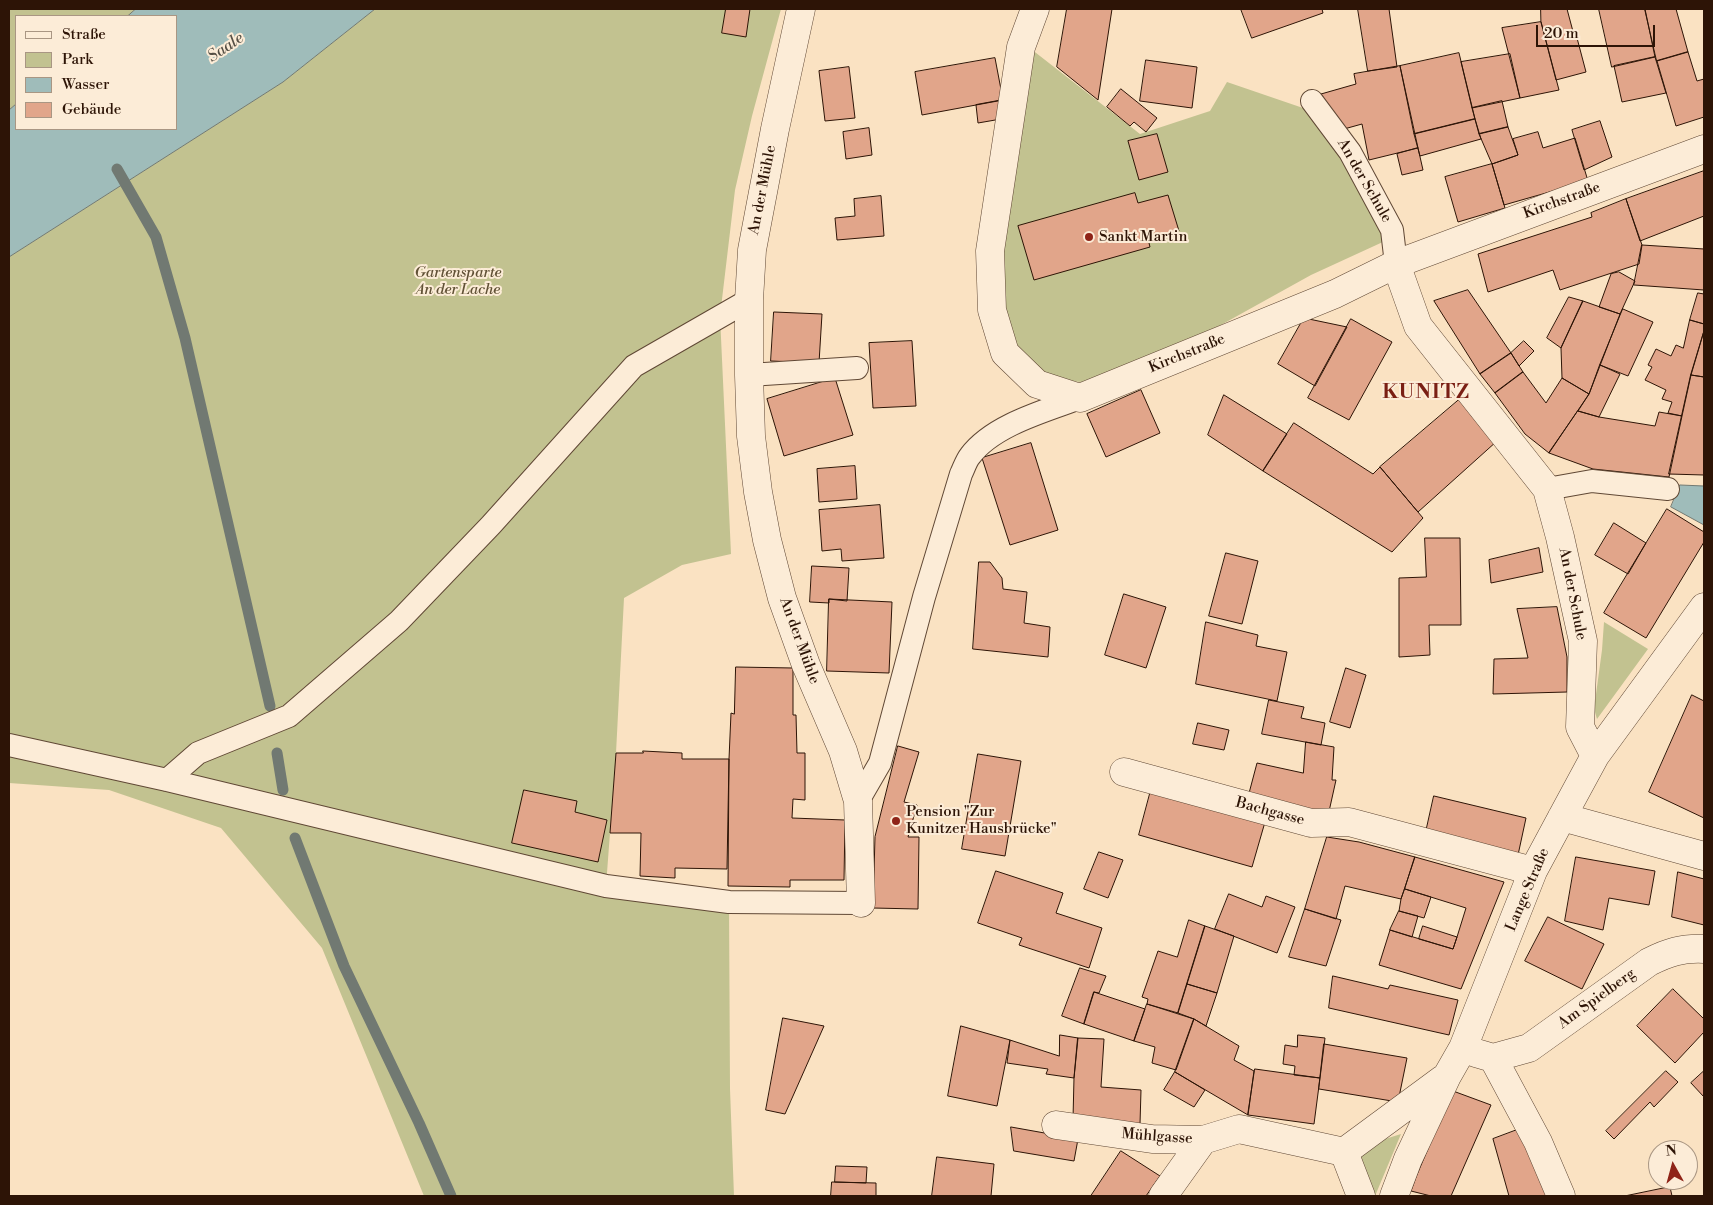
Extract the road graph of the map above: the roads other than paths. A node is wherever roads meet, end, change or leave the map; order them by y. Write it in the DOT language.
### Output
graph roads {
  1 [pos="802,9"];
  2 [pos="1035,9"];
  3 [pos="1312,102"];
  4 [pos="1704,149"];
  5 [pos="1396,264"];
  6 [pos="749,300"];
  7 [pos="857,368"];
  8 [pos="748,375"];
  9 [pos="1080,398"];
  10 [pos="1547,489"];
  11 [pos="1668,489"];
  12 [pos="1704,608"];
  13 [pos="9,745"];
  14 [pos="1595,756"];
  15 [pos="1124,772"];
  16 [pos="167,780"];
  17 [pos="858,801"];
  18 [pos="1562,817"];
  19 [pos="1704,856"];
  20 [pos="1534,871"];
  21 [pos="861,904"];
  22 [pos="1704,949"];
  23 [pos="1463,1048"];
  24 [pos="1493,1058"];
  25 [pos="1446,1076"];
  26 [pos="1056,1126"];
  27 [pos="1203,1140"];
  28 [pos="1344,1152"];
  29 [pos="1163,1196"];
  30 [pos="1360,1196"];
  31 [pos="1394,1196"];
  32 [pos="1561,1196"];
  1 -- 6 [label="street, An der Mühle"];
  2 -- 9 [label="street"];
  3 -- 5 [label="lane, An der Schule"];
  4 -- 5 [label="street, Kirchstraße"];
  5 -- 9 [label="street, Kirchstraße"];
  5 -- 10 [label="street, An der Schule"];
  6 -- 8 [label="street, An der Mühle"];
  6 -- 16 [label="lane"];
  7 -- 8 [label="lane"];
  8 -- 17 [label="street, An der Mühle"];
  9 -- 17 [label="lane"];
  10 -- 11 [label="lane"];
  10 -- 14 [label="street, An der Schule"];
  12 -- 14 [label="street, Lange Straße"];
  13 -- 16 [label="lane"];
  14 -- 18 [label="street, Lange Straße"];
  15 -- 20 [label="street, Bachgasse"];
  16 -- 21 [label="lane"];
  17 -- 21 [label="street, An der Mühle"];
  18 -- 19 [label="street"];
  18 -- 20 [label="street, Lange Straße"];
  20 -- 23 [label="street, Lange Straße"];
  22 -- 24 [label="street, Am Spielberg"];
  23 -- 24 [label="street"];
  23 -- 25 [label="street, Lange Straße"];
  24 -- 32 [label="street"];
  25 -- 28 [label="street"];
  25 -- 31 [label="street, Lange Straße"];
  26 -- 27 [label="street, Mühlgasse"];
  27 -- 28 [label="street, Mühlgasse"];
  27 -- 29 [label="street"];
  28 -- 30 [label="street"];
}
